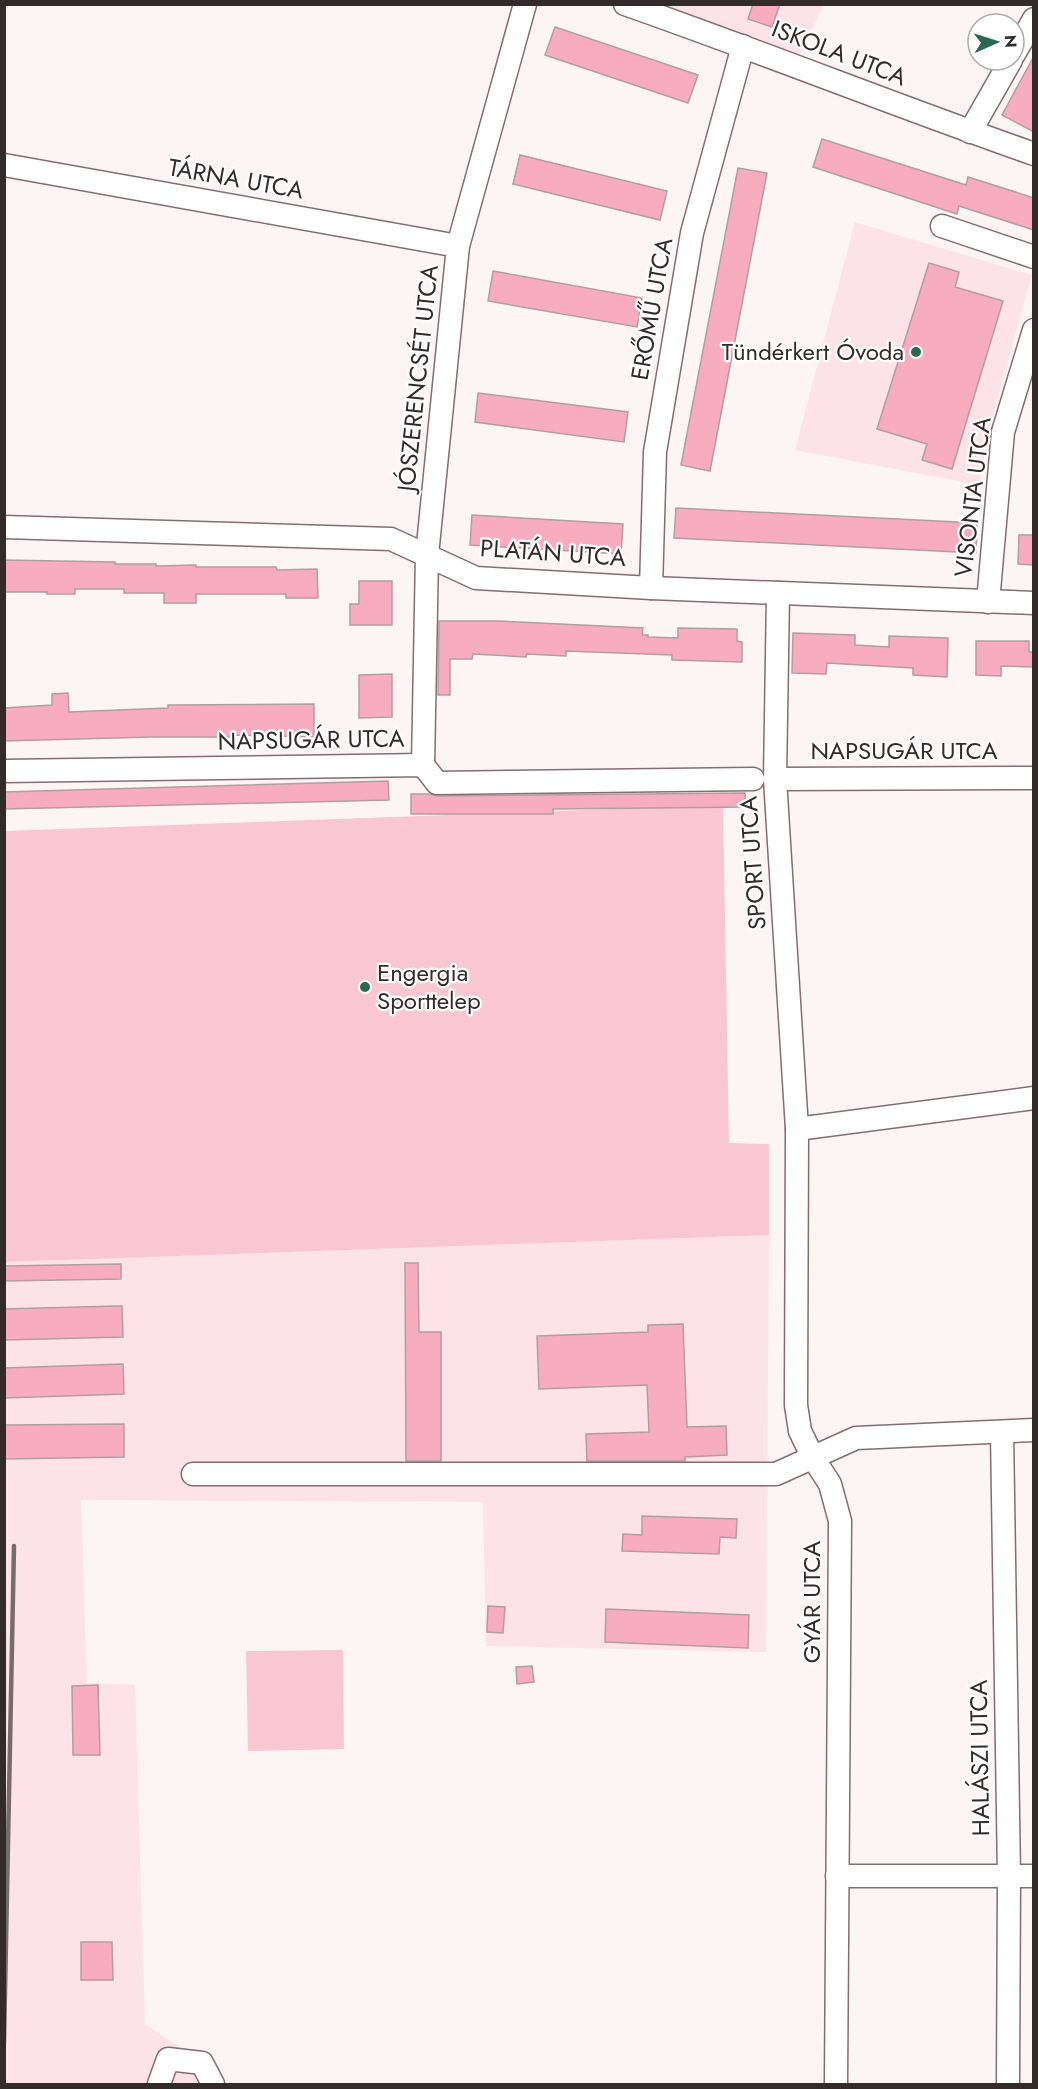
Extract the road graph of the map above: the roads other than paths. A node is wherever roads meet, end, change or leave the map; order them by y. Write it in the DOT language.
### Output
graph roads {
  1 [pos="525,4"];
  2 [pos="625,4"];
  3 [pos="1034,20"];
  4 [pos="1026,34"];
  5 [pos="743,46"];
  6 [pos="1004,72"];
  7 [pos="970,132"];
  8 [pos="1034,153"];
  9 [pos="4,165"];
  10 [pos="942,226"];
  11 [pos="458,246"];
  12 [pos="1034,257"];
  13 [pos="1034,330"];
  14 [pos="4,527"];
  15 [pos="427,555"];
  16 [pos="651,588"];
  17 [pos="778,593"];
  18 [pos="987,602"];
  19 [pos="1034,603"];
  20 [pos="423,765"];
  21 [pos="4,771"];
  22 [pos="1034,778"];
  23 [pos="764,779"];
  24 [pos="1034,1098"];
  25 [pos="796,1129"];
  26 [pos="1034,1430"];
  27 [pos="1002,1432"];
  28 [pos="813,1458"];
  29 [pos="192,1474"];
  30 [pos="837,1876"];
  31 [pos="1009,1876"];
  32 [pos="1034,1876"];
  33 [pos="159,2085"];
  34 [pos="213,2085"];
  35 [pos="836,2085"];
  36 [pos="1008,2085"];
  1 -- 11 [label="street, JÓSZERENCSÉT UTCA"];
  2 -- 5 [label="street, ISKOLA UTCA"];
  3 -- 4 [label="street"];
  5 -- 7 [label="street, ISKOLA UTCA"];
  5 -- 16 [label="street, ERŐMŰ UTCA"];
  6 -- 7 [label="street"];
  7 -- 8 [label="street, ISKOLA UTCA"];
  9 -- 11 [label="street, TÁRNA UTCA"];
  10 -- 12 [label="street"];
  11 -- 15 [label="street, JÓSZERENCSÉT UTCA"];
  13 -- 18 [label="street, VISONTA UTCA"];
  14 -- 15 [label="street, PLATÁN UTCA"];
  15 -- 16 [label="street, PLATÁN UTCA"];
  15 -- 20 [label="street, JÓSZERENCSÉT UTCA"];
  16 -- 17 [label="street, PLATÁN UTCA"];
  17 -- 18 [label="street, PLATÁN UTCA"];
  17 -- 23 [label="street, SPORT UTCA"];
  18 -- 19 [label="street, PLATÁN UTCA"];
  20 -- 21 [label="street, NAPSUGÁR UTCA"];
  20 -- 23 [label="street, NAPSUGÁR UTCA"];
  22 -- 23 [label="street, NAPSUGÁR UTCA"];
  23 -- 25 [label="street, SPORT UTCA"];
  24 -- 25 [label="street"];
  25 -- 28 [label="street, GYÁR UTCA"];
  26 -- 27 [label="street"];
  27 -- 28 [label="street"];
  27 -- 31 [label="street, HALÁSZI UTCA"];
  28 -- 29 [label="street"];
  28 -- 30 [label="street, GYÁR UTCA"];
  30 -- 31 [label="street"];
  30 -- 35 [label="street, GYÁR UTCA"];
  31 -- 32 [label="street"];
  31 -- 36 [label="street, HALÁSZI UTCA"];
  33 -- 34 [label="street"];
}
